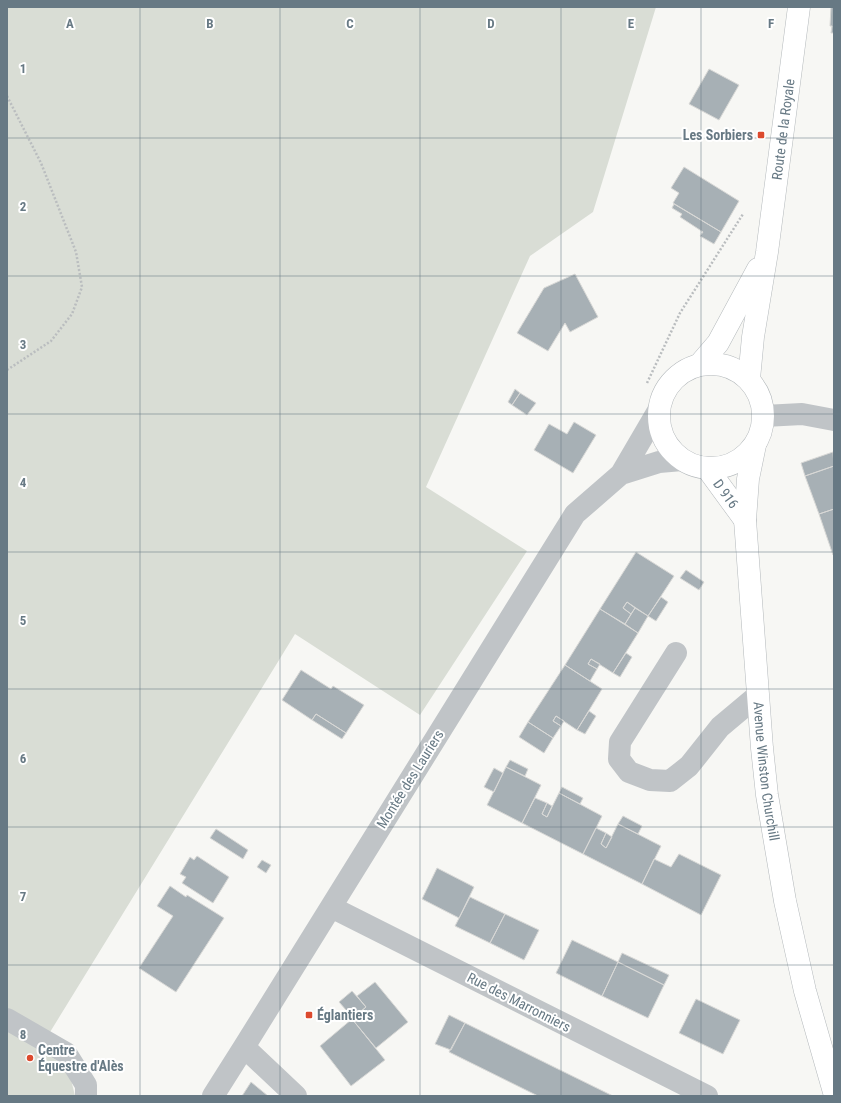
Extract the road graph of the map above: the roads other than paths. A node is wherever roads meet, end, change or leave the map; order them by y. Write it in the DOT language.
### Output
graph roads {
  1 [pos="799,7"];
  2 [pos="767,252"];
  3 [pos="700,364"];
  4 [pos="749,379"];
  5 [pos="659,409"];
  6 [pos="764,416"];
  7 [pos="834,420"];
  8 [pos="755,445"];
  9 [pos="682,460"];
  10 [pos="706,468"];
  11 [pos="621,474"];
  12 [pos="745,520"];
  13 [pos="676,652"];
  14 [pos="758,696"];
  15 [pos="331,907"];
  16 [pos="7,1019"];
  17 [pos="244,1047"];
  18 [pos="834,1092"];
  19 [pos="86,1096"];
  20 [pos="213,1096"];
  21 [pos="296,1096"];
  22 [pos="707,1096"];
  1 -- 2 [label="main road, Route de la Royale"];
  2 -- 3 [label="main road, Route de la Royale"];
  2 -- 4 [label="main road, Route de la Royale"];
  3 -- 4 [label="main road"];
  3 -- 5 [label="main road"];
  4 -- 6 [label="main road"];
  5 -- 9 [label="main road"];
  5 -- 11 [label="street, Montée des Lauriers"];
  6 -- 7 [label="street"];
  6 -- 8 [label="main road"];
  8 -- 10 [label="main road"];
  8 -- 12 [label="main road, Avenue Winston Churchill"];
  9 -- 10 [label="main road"];
  9 -- 11 [label="street, Montée des Lauriers"];
  10 -- 12 [label="main road, D 916"];
  11 -- 15 [label="street, Montée des Lauriers"];
  12 -- 14 [label="main road, Avenue Winston Churchill"];
  13 -- 14 [label="street"];
  14 -- 18 [label="main road, Avenue Winston Churchill"];
  15 -- 17 [label="street, Montée des Lauriers"];
  15 -- 22 [label="street, Rue des Marronniers"];
  16 -- 19 [label="street"];
  17 -- 20 [label="street, Montée des Lauriers"];
  17 -- 21 [label="street"];
}
